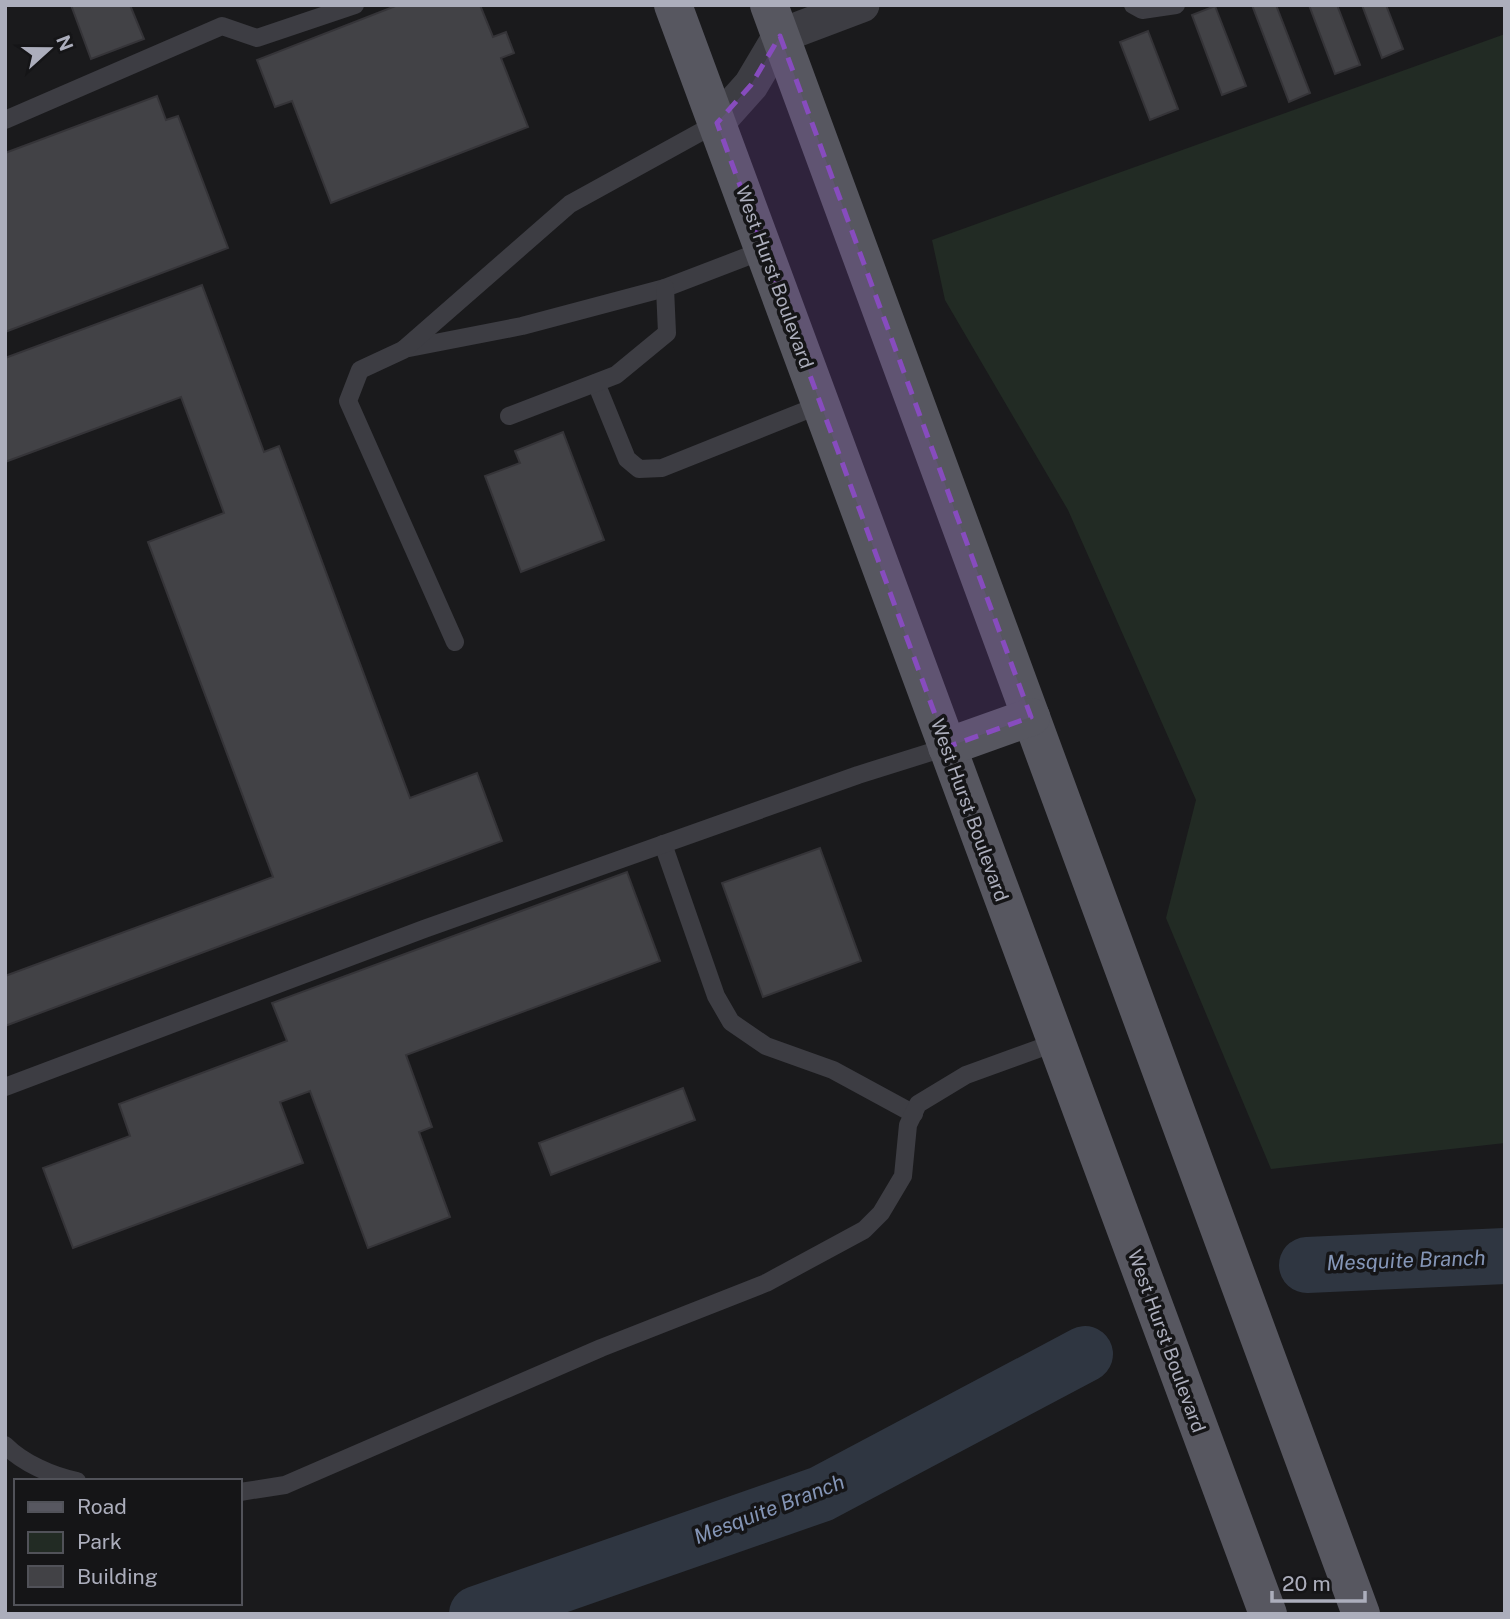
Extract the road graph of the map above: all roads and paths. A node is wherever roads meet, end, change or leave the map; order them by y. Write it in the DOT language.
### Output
graph roads {
  1 [pos="355,5"];
  2 [pos="673,5"];
  3 [pos="862,5"];
  4 [pos="1133,5"];
  5 [pos="1176,5"];
  6 [pos="774,20"];
  7 [pos="5,120"];
  8 [pos="717,123"];
  9 [pos="765,250"];
  10 [pos="665,288"];
  11 [pos="403,350"];
  12 [pos="596,383"];
  13 [pos="822,404"];
  14 [pos="509,416"];
  15 [pos="455,642"];
  16 [pos="1031,717"];
  17 [pos="947,747"];
  18 [pos="663,844"];
  19 [pos="1057,1042"];
  20 [pos="5,1087"];
  21 [pos="914,1114"];
  22 [pos="5,1445"];
  23 [pos="66,1479"];
  24 [pos="242,1492"];
  25 [pos="1268,1614"];
  26 [pos="1361,1614"];
  1 -- 7 [label="lane"];
  2 -- 8 [label="main road, West Hurst Boulevard"];
  3 -- 6 [label="street"];
  4 -- 5 [label="lane"];
  6 -- 8 [label="street"];
  6 -- 16 [label="main road"];
  8 -- 9 [label="main road, West Hurst Boulevard"];
  8 -- 11 [label="lane"];
  9 -- 10 [label="lane"];
  9 -- 13 [label="main road, West Hurst Boulevard"];
  10 -- 11 [label="lane"];
  10 -- 12 [label="lane"];
  11 -- 15 [label="lane"];
  12 -- 13 [label="lane"];
  12 -- 14 [label="lane"];
  13 -- 17 [label="main road, West Hurst Boulevard"];
  16 -- 17 [label="main road"];
  16 -- 26 [label="main road"];
  17 -- 18 [label="lane"];
  17 -- 19 [label="main road, West Hurst Boulevard"];
  18 -- 20 [label="lane"];
  18 -- 21 [label="lane"];
  19 -- 21 [label="lane"];
  19 -- 25 [label="main road, West Hurst Boulevard"];
  21 -- 24 [label="lane"];
  22 -- 23 [label="lane"];
}
